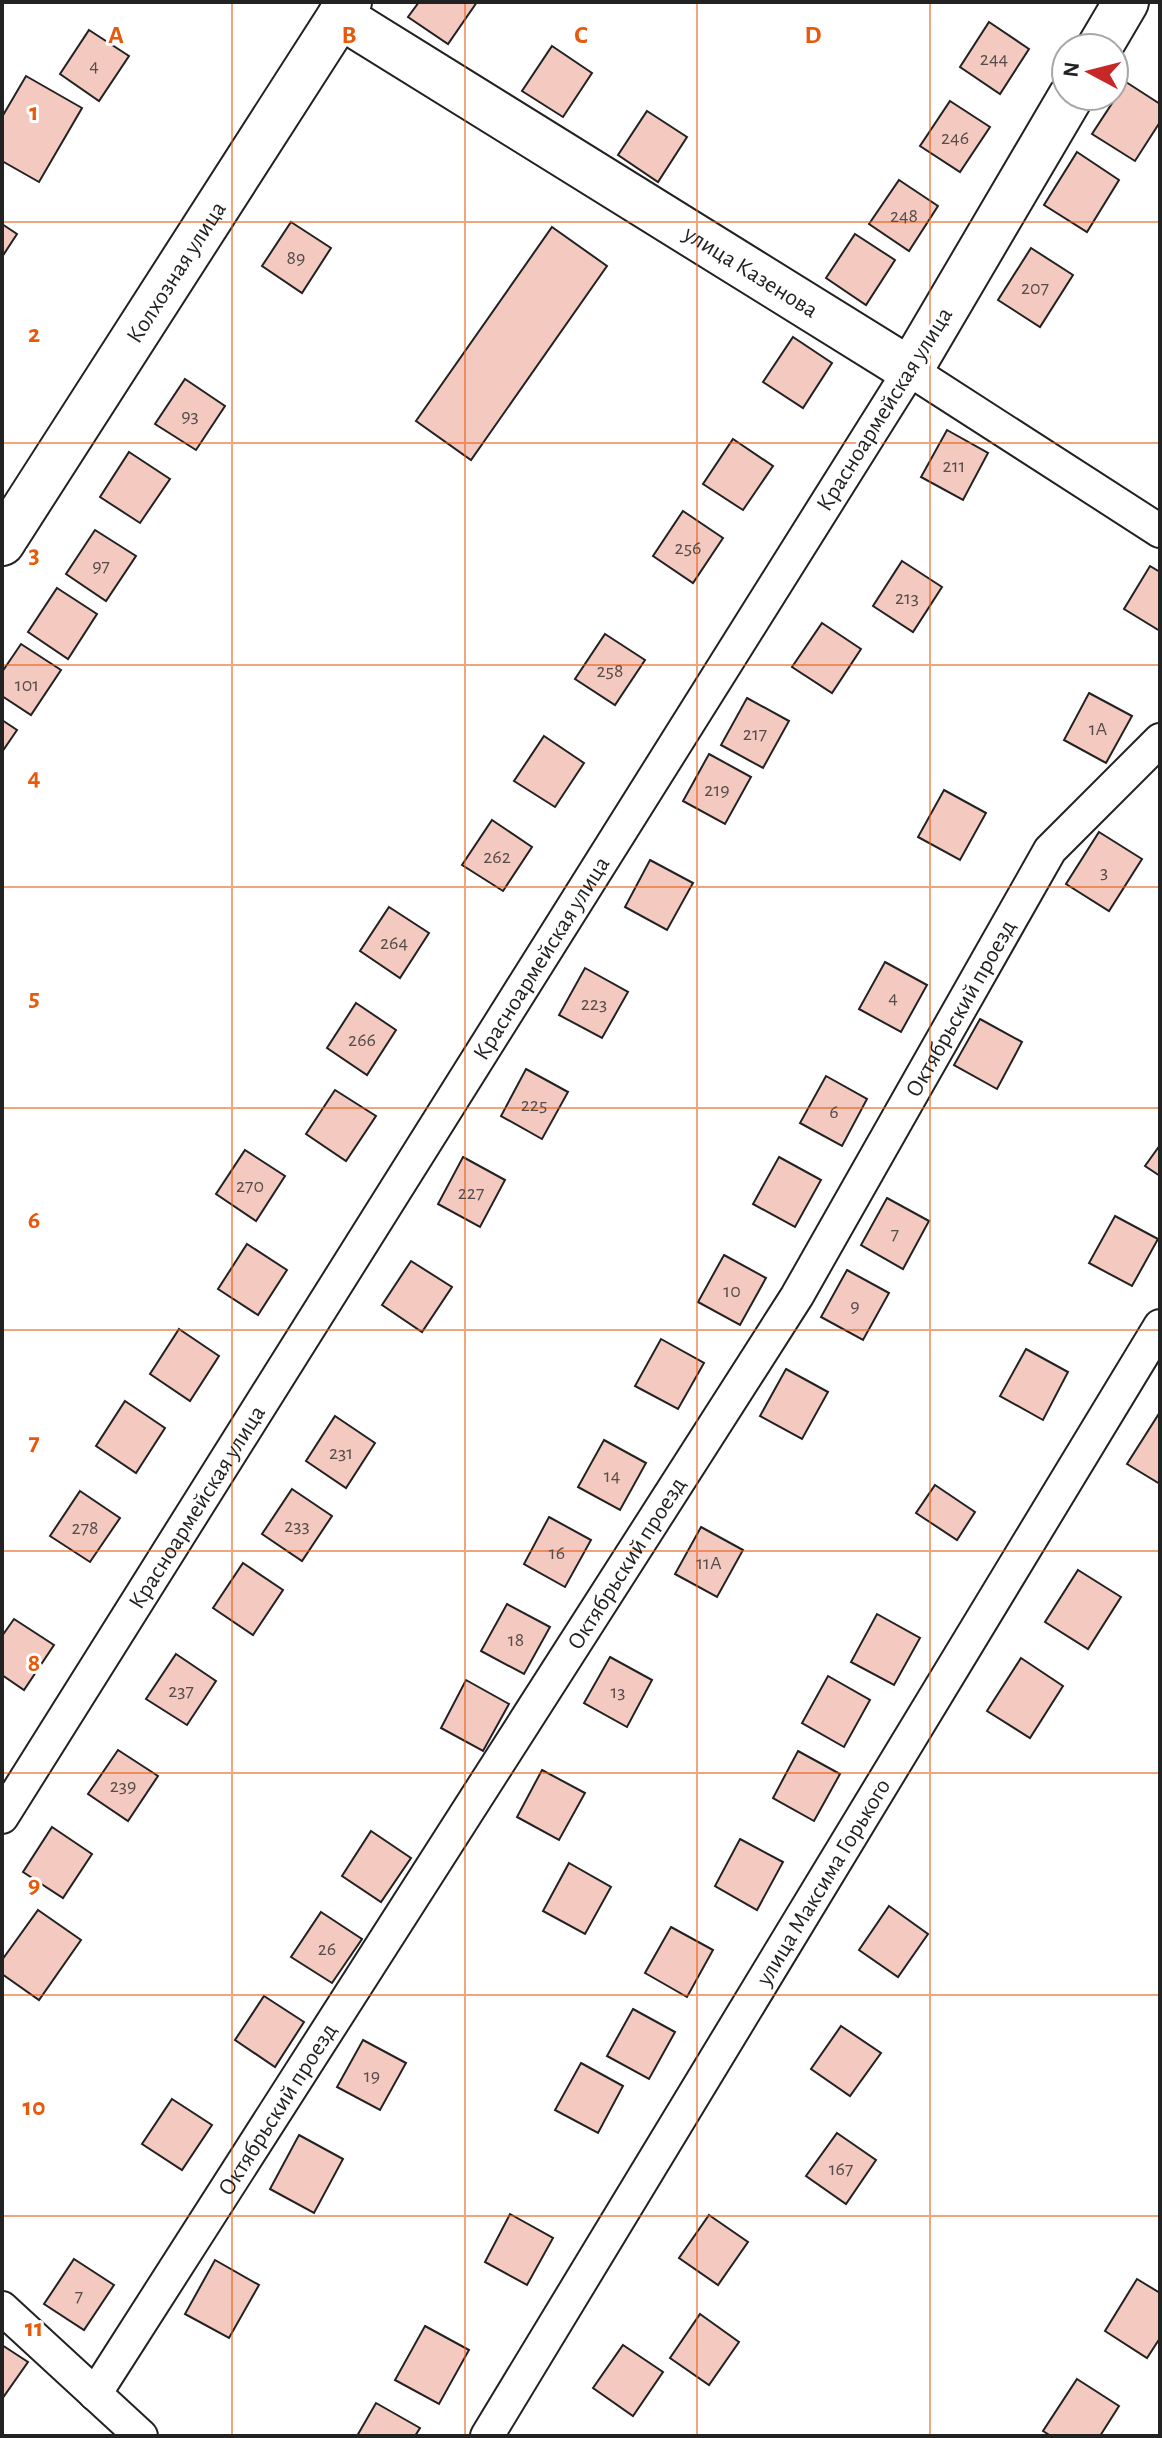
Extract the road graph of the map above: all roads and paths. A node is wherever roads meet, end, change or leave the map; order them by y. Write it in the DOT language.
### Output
graph roads {
  1 [pos="1126,2"];
  2 [pos="344,9"];
  3 [pos="1108,32"];
  4 [pos="1062,112"];
  5 [pos="910,370"];
  6 [pos="1160,531"];
  7 [pos="2,543"];
  8 [pos="1160,740"];
  9 [pos="1160,1326"];
  10 [pos="2,1817"];
  11 [pos="2,2308"];
  12 [pos="95,2394"];
  13 [pos="141,2436"];
  14 [pos="487,2436"];
  1 -- 3 [label="street"];
  2 -- 5 [label="street, улица Казенова"];
  2 -- 7 [label="street, Колхозная улица"];
  4 -- 5 [label="street, Красноармейская улица"];
  5 -- 6 [label="street, улица Казенова"];
  5 -- 10 [label="street, Красноармейская улица"];
  8 -- 12 [label="street, Октябрьский проезд"];
  9 -- 14 [label="street, улица Максима Горького"];
  11 -- 12 [label="street"];
  12 -- 13 [label="street"];
}
